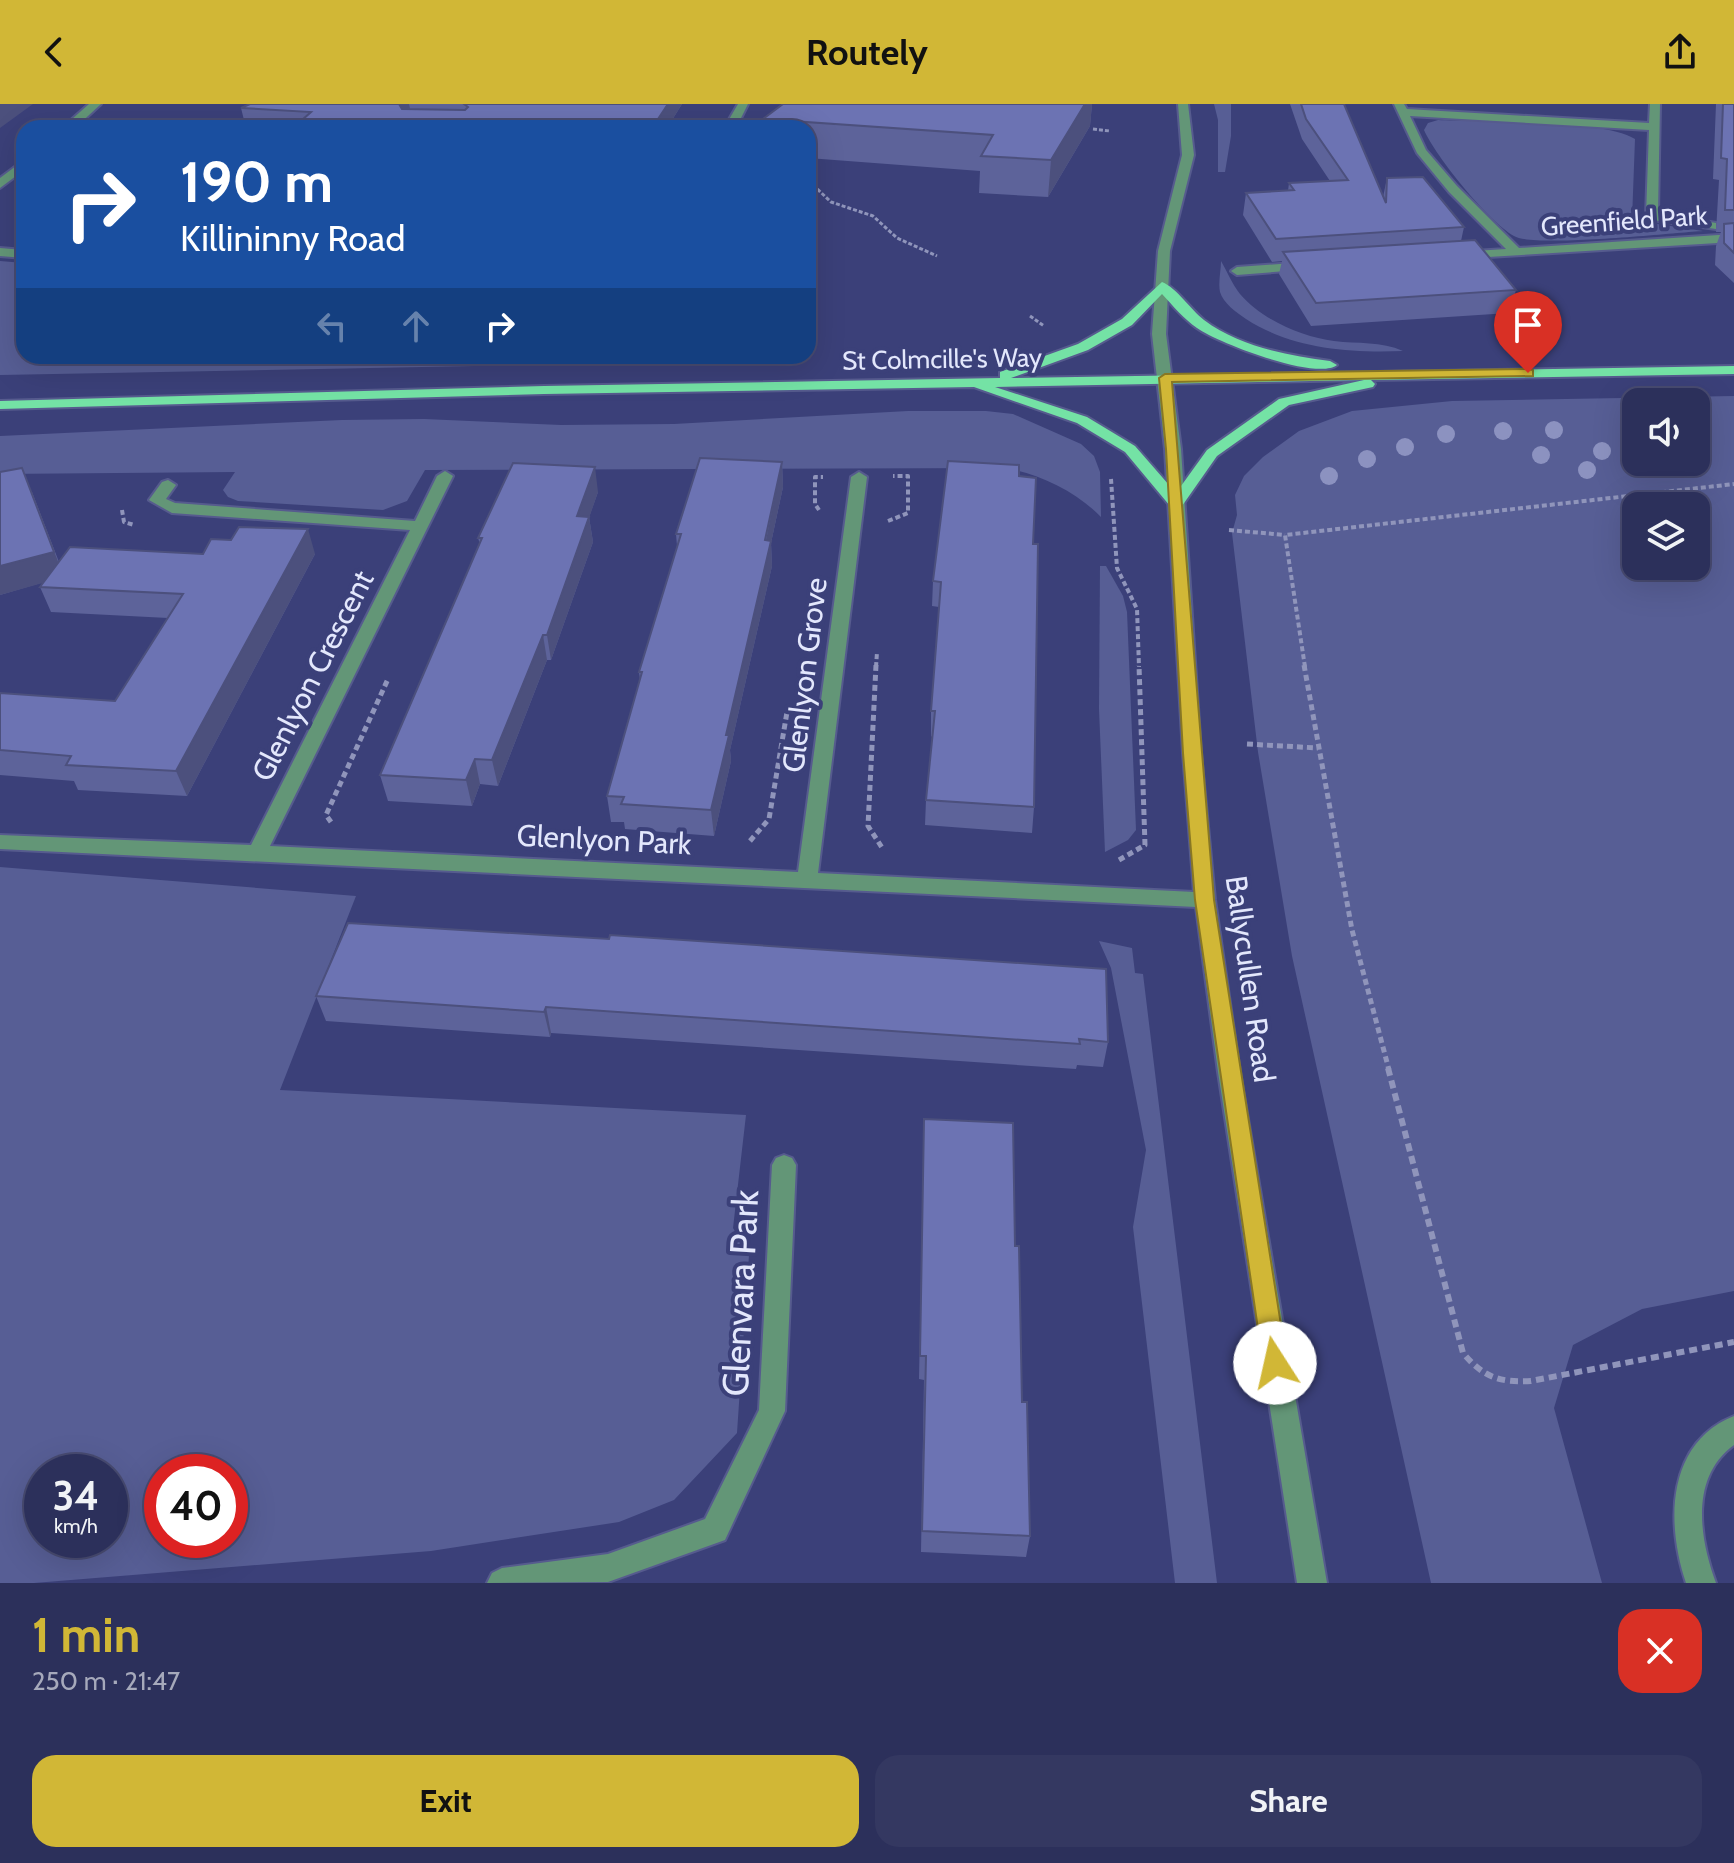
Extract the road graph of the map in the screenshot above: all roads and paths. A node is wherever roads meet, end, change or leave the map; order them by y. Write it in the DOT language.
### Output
graph roads {
  1 [pos="96,104"];
  2 [pos="1183,104"];
  3 [pos="1655,104"];
  4 [pos="1401,108"];
  5 [pos="77,120"];
  6 [pos="1656,127"];
  7 [pos="1093,129"];
  8 [pos="1110,131"];
  9 [pos="16,171"];
  10 [pos="0,184"];
  11 [pos="816,192"];
  12 [pos="1712,226"];
  13 [pos="1734,238"];
  14 [pos="1516,252"];
  15 [pos="937,256"];
  16 [pos="1441,257"];
  17 [pos="1320,265"];
  18 [pos="1237,271"];
  19 [pos="1162,286"];
  20 [pos="1734,370"];
  21 [pos="1411,375"];
  22 [pos="1165,378"];
  23 [pos="965,383"];
  24 [pos="0,405"];
  25 [pos="445,476"];
  26 [pos="859,477"];
  27 [pos="1734,484"];
  28 [pos="168,485"];
  29 [pos="1176,503"];
  30 [pos="122,510"];
  31 [pos="420,526"];
  32 [pos="141,527"];
  33 [pos="1229,530"];
  34 [pos="1285,535"];
  35 [pos="1247,744"];
  36 [pos="1318,748"];
  37 [pos="0,842"];
  38 [pos="257,852"];
  39 [pos="807,880"];
  40 [pos="1205,900"];
  41 [pos="784,1165"];
  42 [pos="1734,1342"];
  43 [pos="1734,1429"];
  44 [pos="502,1583"];
  45 [pos="1312,1583"];
  46 [pos="1701,1583"];
  1 -- 5 [label="street"];
  2 -- 19 [label="street, Ballycullen Road"];
  3 -- 6 [label="street, Greenfield Park"];
  4 -- 6 [label="street, Greenfield Park"];
  4 -- 14 [label="street, Greenfield Park"];
  6 -- 12 [label="street, Greenfield Park"];
  7 -- 8 [label="path"];
  9 -- 10 [label="street"];
  11 -- 15 [label="path"];
  13 -- 14 [label="street, Greenfield Park"];
  14 -- 16 [label="street, Greenfield Park"];
  17 -- 18 [label="street"];
  19 -- 21 [label="main road"];
  19 -- 22 [label="street, Ballycullen Road"];
  19 -- 23 [label="main road"];
  20 -- 21 [label="main road"];
  21 -- 22 [label="main road, St Colmcille's Way"];
  21 -- 29 [label="main road"];
  22 -- 23 [label="main road, St Colmcille's Way"];
  22 -- 29 [label="street, Ballycullen Road"];
  23 -- 24 [label="main road, St Colmcille's Way"];
  23 -- 29 [label="main road"];
  25 -- 31 [label="street, Glenlyon Crescent"];
  26 -- 39 [label="street, Glenlyon Grove"];
  27 -- 34 [label="path"];
  28 -- 31 [label="street, Glenlyon Crescent"];
  29 -- 40 [label="street, Ballycullen Road"];
  30 -- 32 [label="path"];
  31 -- 38 [label="street, Glenlyon Crescent"];
  33 -- 34 [label="path"];
  34 -- 36 [label="path"];
  35 -- 36 [label="path"];
  36 -- 42 [label="path"];
  37 -- 38 [label="street, Glenlyon Park"];
  38 -- 39 [label="street, Glenlyon Park"];
  39 -- 40 [label="street, Glenlyon Park"];
  40 -- 45 [label="street, Ballycullen Road"];
  41 -- 44 [label="street, Glenvara Park"];
  43 -- 46 [label="street"];
}
